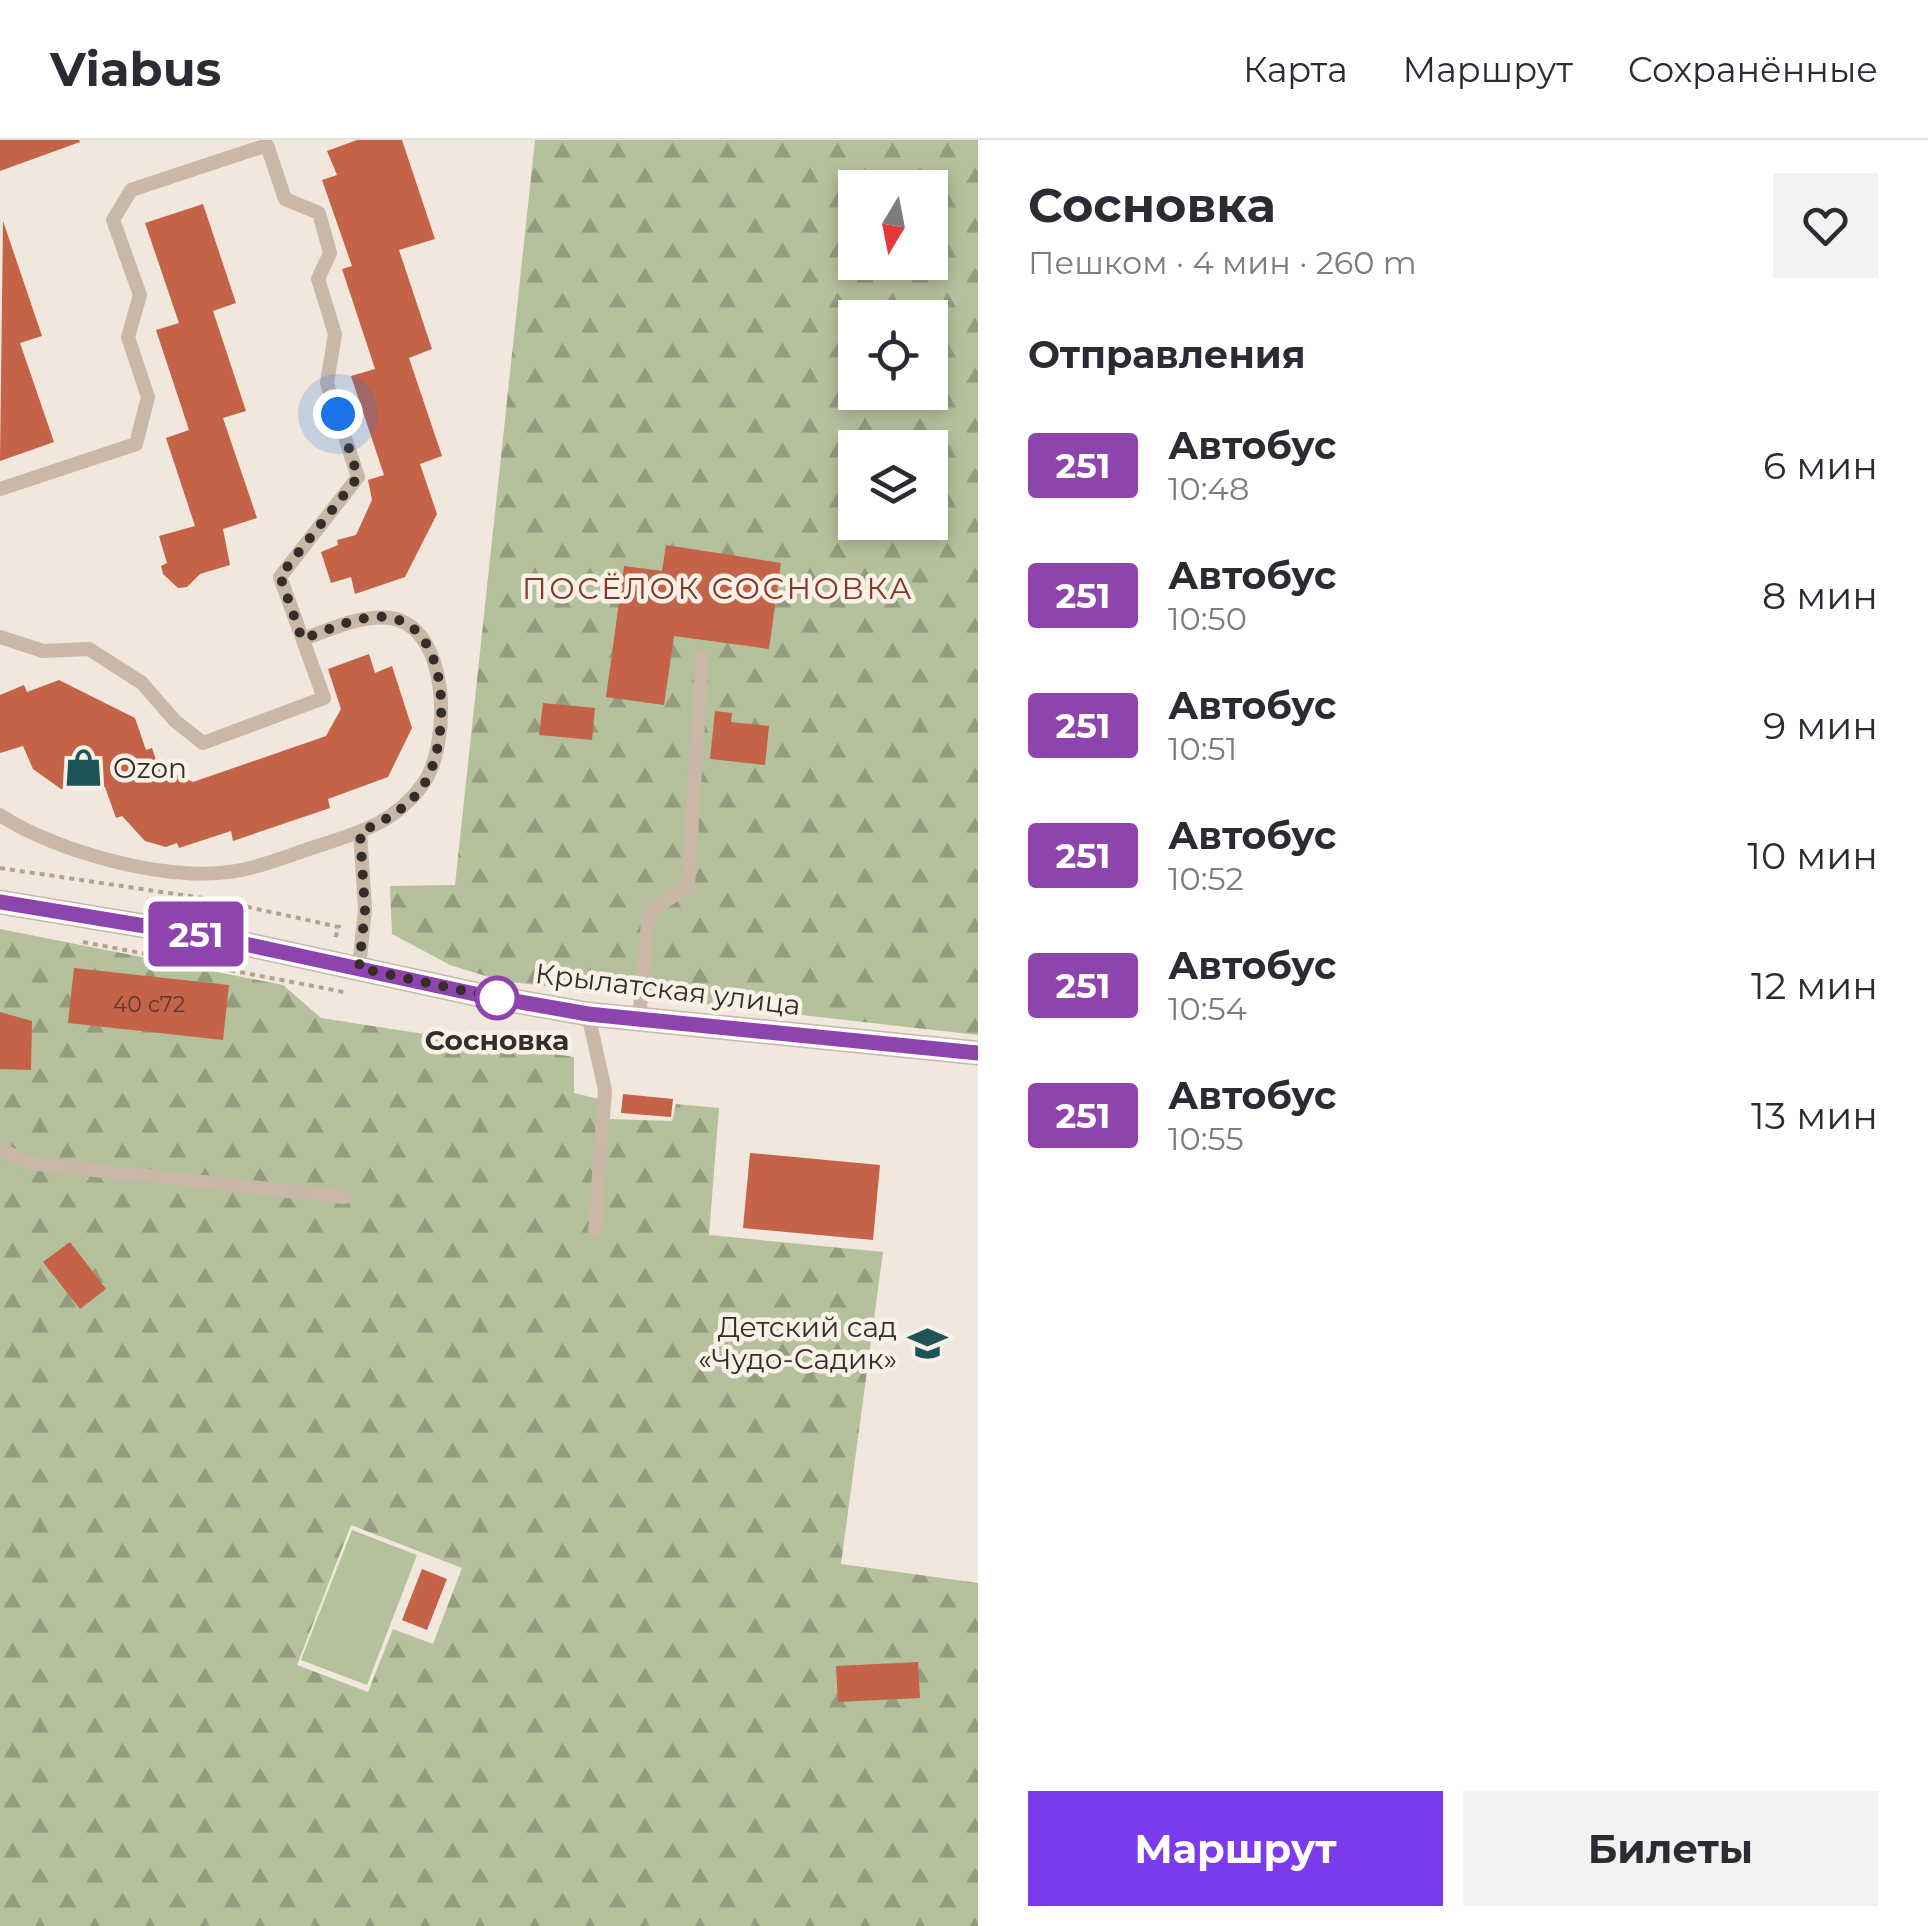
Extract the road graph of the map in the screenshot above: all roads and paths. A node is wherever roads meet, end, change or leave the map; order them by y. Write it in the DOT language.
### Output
graph roads {
  1 [pos="0,489"];
  2 [pos="0,637"];
  3 [pos="302,639"];
  4 [pos="702,657"];
  5 [pos="0,816"];
  6 [pos="360,832"];
  7 [pos="0,868"];
  8 [pos="0,902"];
  9 [pos="340,927"];
  10 [pos="83,942"];
  11 [pos="359,968"];
  12 [pos="319,988"];
  13 [pos="588,1014"];
  14 [pos="639,1019"];
  15 [pos="978,1054"];
  16 [pos="0,1149"];
  17 [pos="344,1196"];
  18 [pos="594,1230"];
  1 -- 3 [label="lane"];
  2 -- 3 [label="lane"];
  3 -- 6 [label="lane"];
  4 -- 14 [label="lane"];
  5 -- 6 [label="lane"];
  6 -- 11 [label="lane"];
  7 -- 9 [label="path"];
  8 -- 11 [label="street, Крылатская улица"];
  10 -- 12 [label="path"];
  11 -- 13 [label="street, Крылатская улица"];
  13 -- 14 [label="street, Крылатская улица"];
  13 -- 18 [label="lane"];
  14 -- 15 [label="street, Крылатская улица"];
  16 -- 17 [label="lane"];
}
